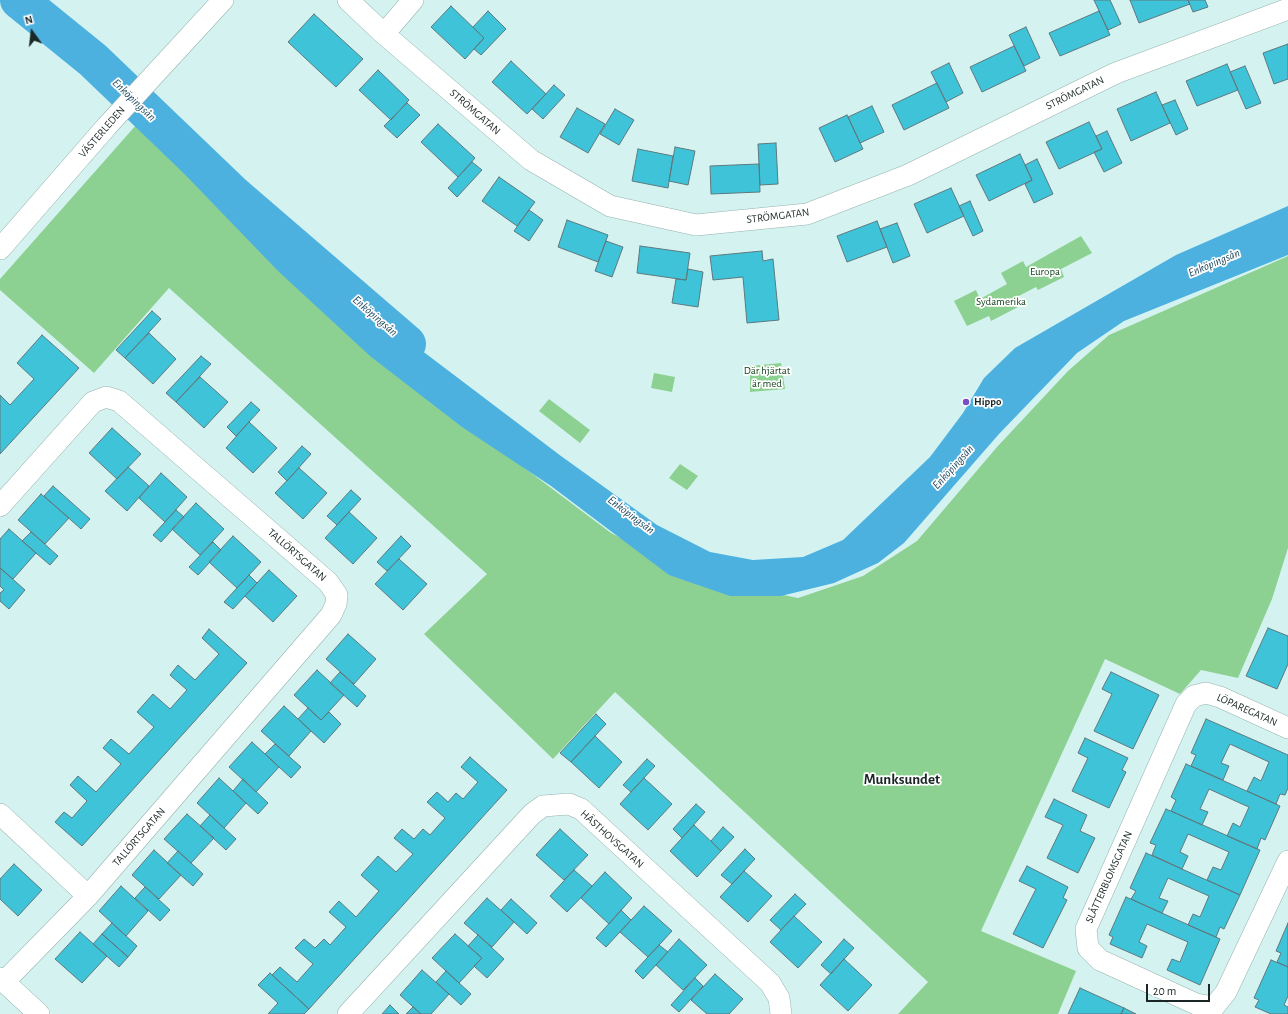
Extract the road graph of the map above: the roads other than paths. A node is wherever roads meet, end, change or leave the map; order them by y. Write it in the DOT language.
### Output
graph roads {
  1 [pos="223,0"];
  2 [pos="348,0"];
  3 [pos="413,0"];
  4 [pos="1288,9"];
  5 [pos="384,34"];
  6 [pos="0,249"];
  7 [pos="0,506"];
  8 [pos="1206,693"];
  9 [pos="1288,728"];
  10 [pos="0,814"];
  11 [pos="1288,861"];
  12 [pos="88,896"];
  13 [pos="2,980"];
  14 [pos="39,1014"];
  15 [pos="348,1014"];
  16 [pos="781,1014"];
  1 -- 6 [label="street, VÄSTERLEDEN"];
  2 -- 5 [label="street, STRÖMGATAN"];
  3 -- 5 [label="street"];
  4 -- 5 [label="street, STRÖMGATAN"];
  7 -- 12 [label="street, TALLÖRTSGATAN"];
  8 -- 9 [label="street, LÖPAREGATAN"];
  8 -- 11 [label="street, SLÅTTERBLOMSGATAN"];
  10 -- 12 [label="street"];
  12 -- 13 [label="street, TALLÖRTSGATAN"];
  13 -- 14 [label="street"];
  15 -- 16 [label="street, HÄSTHOVSGATAN"];
}
